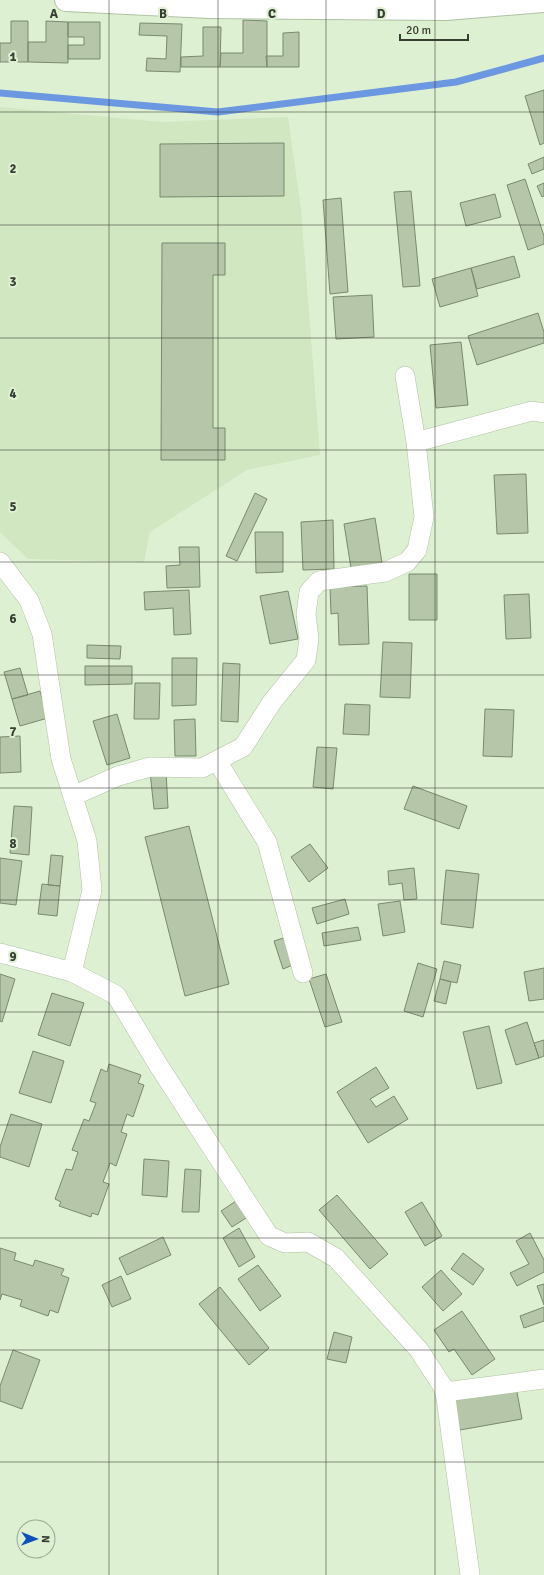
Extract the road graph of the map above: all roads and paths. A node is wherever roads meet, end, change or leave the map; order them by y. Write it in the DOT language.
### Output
graph roads {
  1 [pos="66,0"];
  2 [pos="544,1"];
  3 [pos="162,2"];
  4 [pos="495,3"];
  5 [pos="405,376"];
  6 [pos="544,413"];
  7 [pos="416,442"];
  8 [pos="0,562"];
  9 [pos="217,761"];
  10 [pos="73,796"];
  11 [pos="0,953"];
  12 [pos="72,972"];
  13 [pos="303,973"];
  14 [pos="544,1379"];
  15 [pos="445,1392"];
  16 [pos="470,1575"];
  1 -- 3 [label="street"];
  2 -- 4 [label="street"];
  3 -- 4 [label="street"];
  5 -- 7 [label="street"];
  6 -- 7 [label="street"];
  7 -- 9 [label="street"];
  8 -- 10 [label="street"];
  9 -- 10 [label="street"];
  9 -- 13 [label="street"];
  10 -- 12 [label="street"];
  11 -- 12 [label="street"];
  12 -- 15 [label="street"];
  14 -- 15 [label="street"];
  15 -- 16 [label="street"];
}
